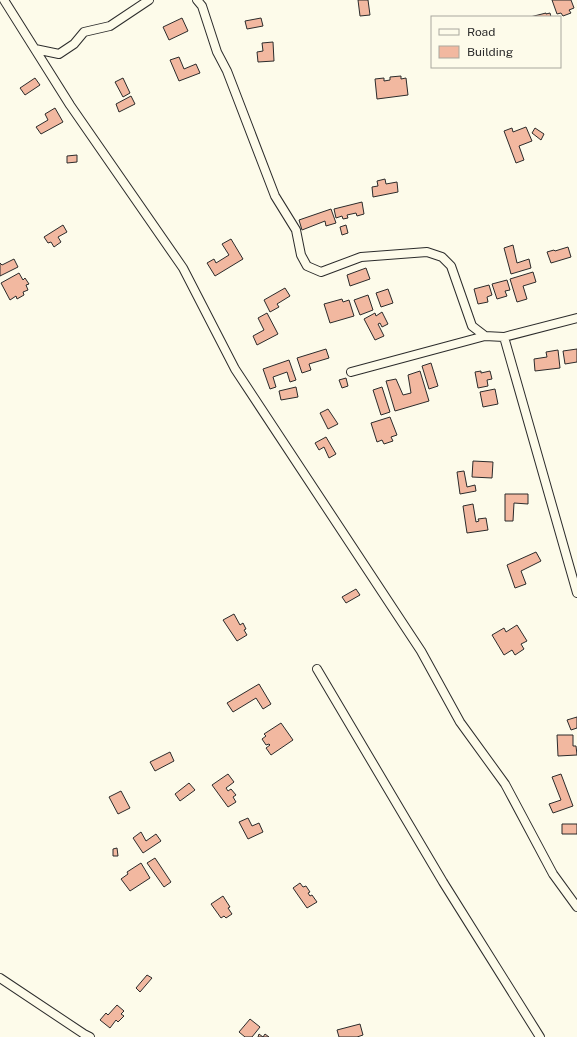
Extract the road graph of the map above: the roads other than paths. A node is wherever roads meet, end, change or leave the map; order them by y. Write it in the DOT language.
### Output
graph roads {
  1 [pos="3,0"];
  2 [pos="149,0"];
  3 [pos="197,0"];
  4 [pos="0,4"];
  5 [pos="35,49"];
  6 [pos="577,318"];
  7 [pos="485,336"];
  8 [pos="504,337"];
  9 [pos="351,372"];
  10 [pos="577,593"];
  11 [pos="317,669"];
  12 [pos="577,907"];
  13 [pos="0,978"];
  14 [pos="90,1037"];
  15 [pos="540,1037"];
  1 -- 4 [label="street"];
  1 -- 5 [label="street"];
  2 -- 5 [label="street"];
  3 -- 7 [label="street"];
  5 -- 12 [label="street"];
  6 -- 8 [label="street"];
  7 -- 8 [label="street"];
  7 -- 9 [label="street"];
  8 -- 10 [label="street"];
  11 -- 15 [label="street"];
  13 -- 14 [label="street"];
}
